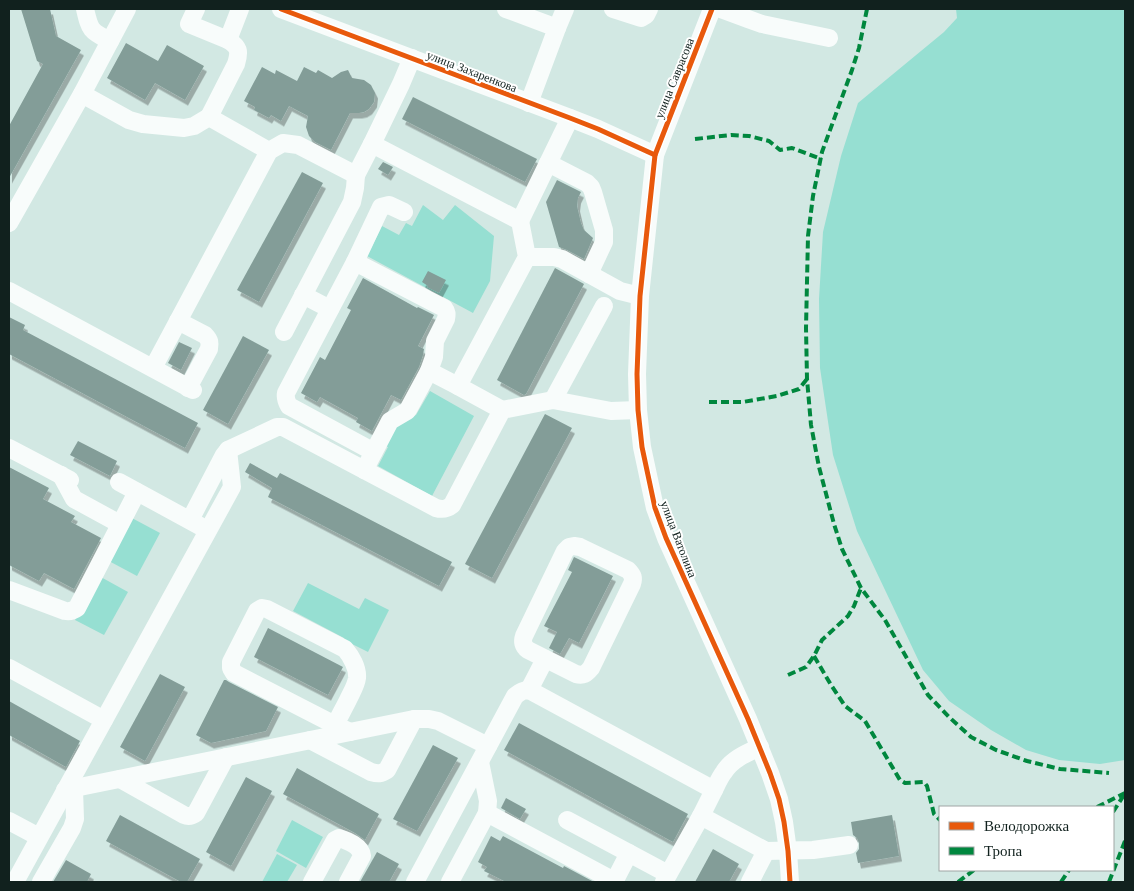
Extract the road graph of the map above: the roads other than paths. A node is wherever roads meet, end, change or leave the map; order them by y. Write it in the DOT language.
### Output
graph roads {
  1 [pos="85,9"];
  2 [pos="127,9"];
  3 [pos="196,9"];
  4 [pos="240,9"];
  5 [pos="281,9"];
  6 [pos="506,9"];
  7 [pos="564,9"];
  8 [pos="613,9"];
  9 [pos="649,9"];
  10 [pos="712,9"];
  11 [pos="721,9"];
  12 [pos="557,28"];
  13 [pos="829,38"];
  14 [pos="228,40"];
  15 [pos="110,41"];
  16 [pos="412,58"];
  17 [pos="82,94"];
  18 [pos="529,103"];
  19 [pos="209,117"];
  20 [pos="570,118"];
  21 [pos="372,144"];
  22 [pos="269,151"];
  23 [pos="655,155"];
  24 [pos="548,163"];
  25 [pos="356,175"];
  26 [pos="404,212"];
  27 [pos="520,221"];
  28 [pos="9,223"];
  29 [pos="527,257"];
  30 [pos="355,262"];
  31 [pos="589,274"];
  32 [pos="9,291"];
  33 [pos="303,295"];
  34 [pos="640,296"];
  35 [pos="604,306"];
  36 [pos="330,309"];
  37 [pos="178,321"];
  38 [pos="284,332"];
  39 [pos="153,368"];
  40 [pos="430,371"];
  41 [pos="458,386"];
  42 [pos="554,400"];
  43 [pos="502,410"];
  44 [pos="638,410"];
  45 [pos="9,448"];
  46 [pos="228,450"];
  47 [pos="374,452"];
  48 [pos="364,470"];
  49 [pos="61,475"];
  50 [pos="119,482"];
  51 [pos="79,485"];
  52 [pos="137,492"];
  53 [pos="190,520"];
  54 [pos="120,524"];
  55 [pos="208,530"];
  56 [pos="9,590"];
  57 [pos="545,659"];
  58 [pos="9,668"];
  59 [pos="529,690"];
  60 [pos="414,719"];
  61 [pos="104,720"];
  62 [pos="338,731"];
  63 [pos="310,740"];
  64 [pos="488,746"];
  65 [pos="760,747"];
  66 [pos="226,757"];
  67 [pos="480,762"];
  68 [pos="120,779"];
  69 [pos="70,789"];
  70 [pos="714,790"];
  71 [pos="487,813"];
  72 [pos="701,816"];
  73 [pos="567,820"];
  74 [pos="9,821"];
  75 [pos="39,837"];
  76 [pos="849,845"];
  77 [pos="788,850"];
  78 [pos="766,851"];
  79 [pos="629,853"];
  80 [pos="666,878"];
  81 [pos="14,882"];
  82 [pos="42,882"];
  83 [pos="312,882"];
  84 [pos="348,882"];
  85 [pos="415,882"];
  86 [pos="450,882"];
  87 [pos="614,882"];
  88 [pos="750,882"];
  89 [pos="790,882"];
  1 -- 15 [label="street"];
  2 -- 15 [label="street"];
  3 -- 14 [label="street"];
  4 -- 14 [label="street"];
  5 -- 16 [label="street, улица Захаренкова"];
  6 -- 12 [label="street"];
  7 -- 12 [label="street"];
  8 -- 9 [label="street"];
  10 -- 23 [label="street, улица Саврасова"];
  11 -- 13 [label="street"];
  12 -- 18 [label="street"];
  14 -- 19 [label="street"];
  15 -- 17 [label="street"];
  16 -- 18 [label="street, улица Захаренкова"];
  16 -- 21 [label="street"];
  17 -- 19 [label="street"];
  17 -- 28 [label="street"];
  18 -- 20 [label="street, улица Захаренкова"];
  19 -- 22 [label="street"];
  20 -- 23 [label="street, улица Захаренкова"];
  20 -- 24 [label="street"];
  21 -- 25 [label="street"];
  21 -- 27 [label="street"];
  22 -- 25 [label="street"];
  22 -- 37 [label="street"];
  23 -- 34 [label="street, улица Ватолина"];
  24 -- 27 [label="street"];
  24 -- 31 [label="street"];
  25 -- 33 [label="street"];
  26 -- 30 [label="street"];
  27 -- 29 [label="street"];
  29 -- 31 [label="street"];
  29 -- 41 [label="street"];
  30 -- 36 [label="street"];
  30 -- 40 [label="street"];
  31 -- 34 [label="street"];
  32 -- 39 [label="street"];
  33 -- 36 [label="street"];
  33 -- 38 [label="street"];
  34 -- 44 [label="street, улица Ватолина"];
  35 -- 42 [label="street"];
  36 -- 47 [label="street"];
  37 -- 39 [label="street"];
  37 -- 39 [label="street"];
  40 -- 41 [label="street"];
  40 -- 47 [label="street"];
  41 -- 43 [label="street"];
  42 -- 43 [label="street"];
  42 -- 44 [label="street"];
  43 -- 48 [label="street"];
  44 -- 65 [label="street, улица Ватолина"];
  45 -- 49 [label="street"];
  46 -- 48 [label="street"];
  46 -- 53 [label="street"];
  46 -- 55 [label="street"];
  47 -- 48 [label="street"];
  49 -- 51 [label="street"];
  49 -- 54 [label="street"];
  50 -- 52 [label="street"];
  52 -- 53 [label="street"];
  52 -- 54 [label="street"];
  53 -- 55 [label="street"];
  54 -- 56 [label="street"];
  55 -- 61 [label="street"];
  57 -- 57 [label="street"];
  57 -- 59 [label="street"];
  58 -- 61 [label="street"];
  59 -- 64 [label="street"];
  59 -- 70 [label="street"];
  60 -- 62 [label="street"];
  60 -- 63 [label="street"];
  60 -- 64 [label="street"];
  61 -- 69 [label="street"];
  62 -- 62 [label="street"];
  62 -- 63 [label="street"];
  63 -- 66 [label="street"];
  64 -- 67 [label="street"];
  65 -- 70 [label="street"];
  65 -- 77 [label="street, улица Ватолина"];
  66 -- 68 [label="street"];
  66 -- 68 [label="street"];
  67 -- 71 [label="street"];
  67 -- 85 [label="street"];
  68 -- 69 [label="street"];
  69 -- 75 [label="street"];
  69 -- 82 [label="street"];
  70 -- 72 [label="street"];
  71 -- 86 [label="street"];
  71 -- 87 [label="street"];
  72 -- 78 [label="street"];
  72 -- 80 [label="street"];
  73 -- 79 [label="street"];
  74 -- 75 [label="street"];
  75 -- 81 [label="street"];
  76 -- 77 [label="street"];
  77 -- 78 [label="street"];
  77 -- 89 [label="street, улица Ватолина"];
  78 -- 88 [label="street"];
  79 -- 80 [label="street"];
  79 -- 87 [label="street"];
  83 -- 84 [label="street"];
}
